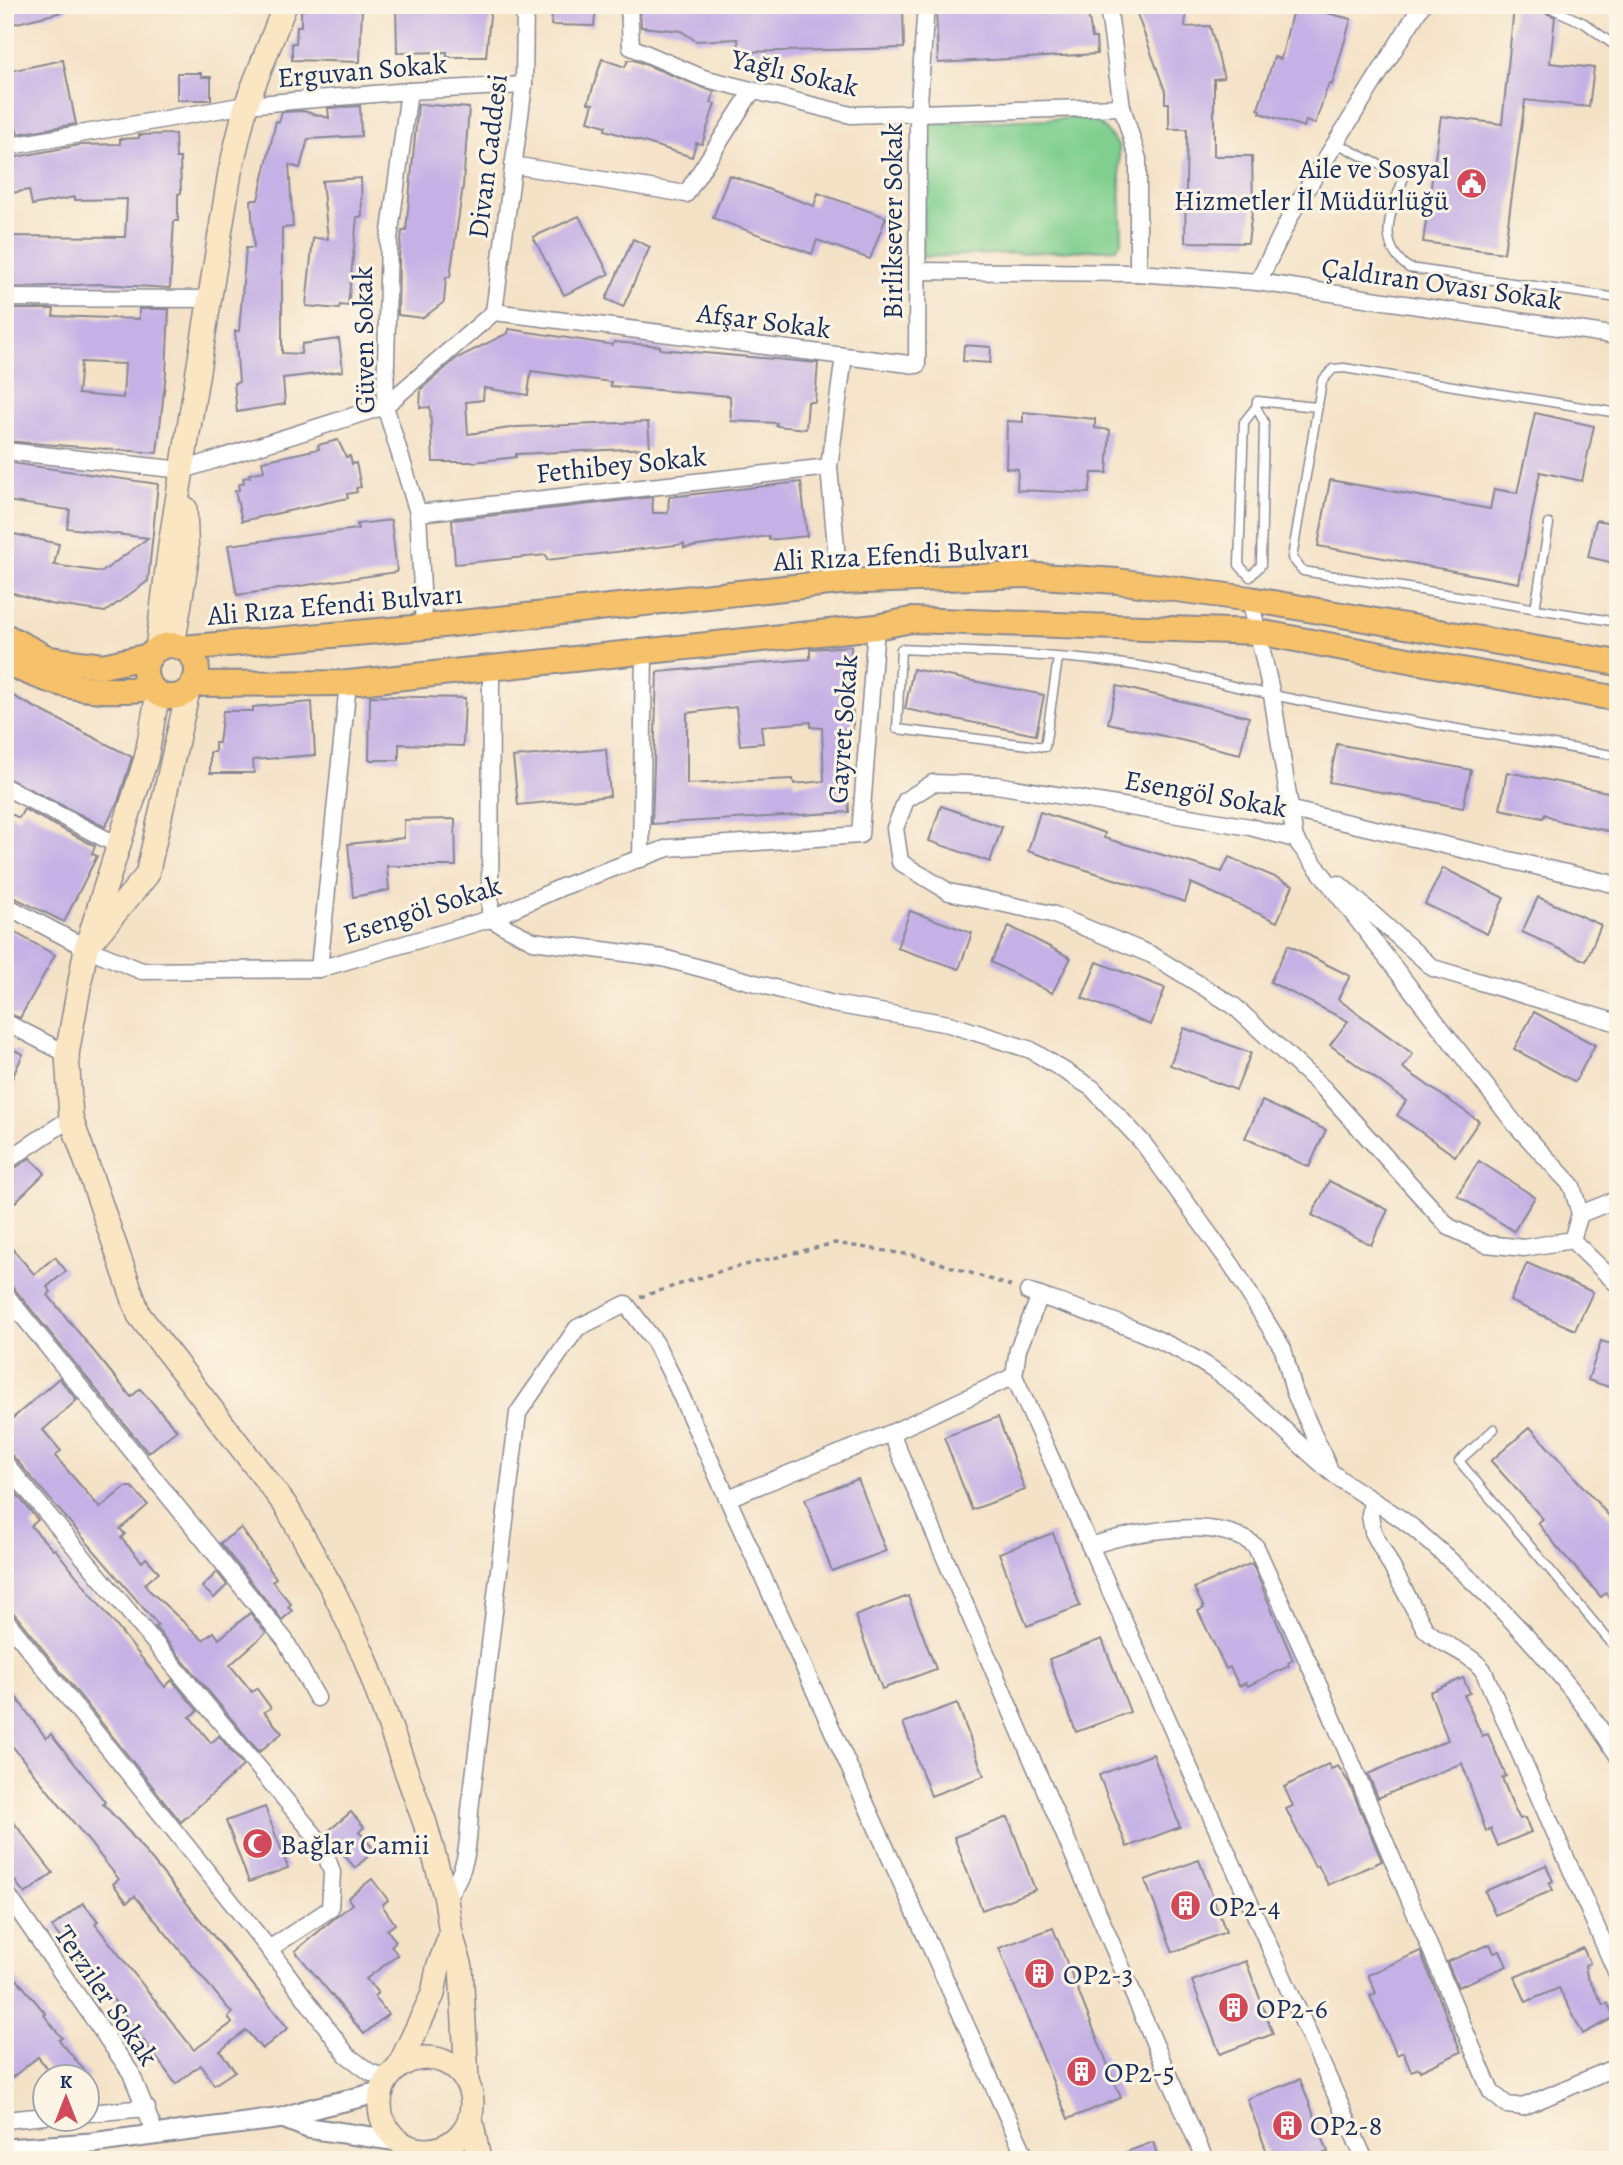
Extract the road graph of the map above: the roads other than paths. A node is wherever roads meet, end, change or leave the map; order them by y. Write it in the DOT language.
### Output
graph roads {
  1 [pos="285,5"];
  2 [pos="525,5"];
  3 [pos="629,5"];
  4 [pos="926,5"];
  5 [pos="1108,5"];
  6 [pos="1422,5"];
  7 [pos="1544,5"];
  8 [pos="1618,48"];
  9 [pos="524,85"];
  10 [pos="409,90"];
  11 [pos="752,91"];
  12 [pos="246,105"];
  13 [pos="1122,107"];
  14 [pos="918,116"];
  15 [pos="1336,144"];
  16 [pos="5,146"];
  17 [pos="513,165"];
  18 [pos="918,271"];
  19 [pos="1138,273"];
  20 [pos="1258,282"];
  21 [pos="5,298"];
  22 [pos="1618,298"];
  23 [pos="210,299"];
  24 [pos="494,312"];
  25 [pos="1618,336"];
  26 [pos="844,356"];
  27 [pos="1256,404"];
  28 [pos="384,406"];
  29 [pos="1317,407"];
  30 [pos="1618,413"];
  31 [pos="5,452"];
  32 [pos="829,467"];
  33 [pos="183,470"];
  34 [pos="418,513"];
  35 [pos="1549,524"];
  36 [pos="839,582"];
  37 [pos="1250,599"];
  38 [pos="1535,609"];
  39 [pos="1618,622"];
  40 [pos="424,627"];
  41 [pos="876,628"];
  42 [pos="1258,632"];
  43 [pos="5,636"];
  44 [pos="166,650"];
  45 [pos="643,653"];
  46 [pos="1058,658"];
  47 [pos="5,661"];
  48 [pos="1618,663"];
  49 [pos="491,670"];
  50 [pos="348,683"];
  51 [pos="191,688"];
  52 [pos="155,691"];
  53 [pos="1272,695"];
  54 [pos="1618,699"];
  55 [pos="1618,756"];
  56 [pos="5,787"];
  57 [pos="1292,810"];
  58 [pos="860,835"];
  59 [pos="1295,839"];
  60 [pos="119,846"];
  61 [pos="1310,858"];
  62 [pos="641,859"];
  63 [pos="1618,885"];
  64 [pos="5,905"];
  65 [pos="490,919"];
  66 [pos="86,948"];
  67 [pos="319,969"];
  68 [pos="5,1022"];
  69 [pos="1618,1023"];
  70 [pos="67,1054"];
  71 [pos="71,1118"];
  72 [pos="5,1162"];
  73 [pos="1618,1199"];
  74 [pos="1580,1214"];
  75 [pos="1573,1240"];
  76 [pos="1618,1285"];
  77 [pos="5,1294"];
  78 [pos="1014,1376"];
  79 [pos="1494,1429"];
  80 [pos="891,1433"];
  81 [pos="5,1463"];
  82 [pos="1330,1471"];
  83 [pos="728,1498"];
  84 [pos="1372,1500"];
  85 [pos="1090,1546"];
  86 [pos="5,1619"];
  87 [pos="1618,1651"];
  88 [pos="317,1698"];
  89 [pos="1618,1756"];
  90 [pos="5,1891"];
  91 [pos="446,1899"];
  92 [pos="451,1934"];
  93 [pos="269,1949"];
  94 [pos="1618,1976"];
  95 [pos="1618,2066"];
  96 [pos="390,2078"];
  97 [pos="467,2080"];
  98 [pos="147,2108"];
  99 [pos="102,2112"];
  100 [pos="32,2117"];
  101 [pos="283,2118"];
  102 [pos="471,2119"];
  103 [pos="5,2120"];
  104 [pos="155,2133"];
  105 [pos="5,2149"];
  106 [pos="416,2150"];
  107 [pos="479,2160"];
  108 [pos="1027,2160"];
  109 [pos="1205,2160"];
  110 [pos="1365,2160"];
  1 -- 12 [label="main road"];
  2 -- 9 [label="street, Divan Caddesi"];
  3 -- 11 [label="street, Yağlı Sokak"];
  4 -- 14 [label="street, Birliksever Sokak"];
  5 -- 13 [label="street"];
  6 -- 15 [label="street"];
  7 -- 8 [label="lane"];
  9 -- 10 [label="street, Erguvan Sokak"];
  9 -- 17 [label="street, Divan Caddesi"];
  10 -- 12 [label="street, Erguvan Sokak"];
  10 -- 28 [label="street, Güven Sokak"];
  11 -- 14 [label="street, Yağlı Sokak"];
  11 -- 17 [label="street"];
  12 -- 16 [label="street, Erguvan Sokak"];
  12 -- 23 [label="main road"];
  13 -- 14 [label="street, Yağlı Sokak"];
  13 -- 19 [label="street"];
  14 -- 18 [label="street, Birliksever Sokak"];
  15 -- 20 [label="street"];
  15 -- 22 [label="lane"];
  17 -- 24 [label="street, Divan Caddesi"];
  18 -- 19 [label="street, Çaldıran Ovası Sokak"];
  18 -- 26 [label="street, Birliksever Sokak"];
  19 -- 20 [label="street, Çaldıran Ovası Sokak"];
  20 -- 25 [label="street, Çaldıran Ovası Sokak"];
  21 -- 23 [label="street"];
  23 -- 33 [label="main road"];
  24 -- 26 [label="street, Afşar Sokak"];
  24 -- 28 [label="street"];
  26 -- 32 [label="street, Afşar Sokak"];
  27 -- 27 [label="lane"];
  27 -- 29 [label="lane"];
  28 -- 33 [label="street"];
  28 -- 34 [label="street, Güven Sokak"];
  29 -- 30 [label="lane"];
  29 -- 38 [label="lane"];
  31 -- 33 [label="street"];
  32 -- 34 [label="street, Fethibey Sokak"];
  32 -- 36 [label="street, Afşar Sokak"];
  33 -- 44 [label="main road"];
  34 -- 40 [label="street, Güven Sokak"];
  35 -- 38 [label="lane"];
  36 -- 37 [label="main road, Ali Rıza Efendi Bulvarı"];
  36 -- 40 [label="main road, Ali Rıza Efendi Bulvarı"];
  37 -- 42 [label="street, Esengöl Sokak"];
  37 -- 48 [label="main road, Ali Rıza Efendi Bulvarı"];
  38 -- 39 [label="lane"];
  40 -- 44 [label="main road, Ali Rıza Efendi Bulvarı"];
  41 -- 42 [label="main road"];
  41 -- 45 [label="main road"];
  41 -- 58 [label="street, Gayret Sokak"];
  42 -- 53 [label="street, Esengöl Sokak"];
  42 -- 54 [label="main road"];
  43 -- 44 [label="main road, Ali Rıza Efendi Bulvarı"];
  44 -- 51 [label="main road"];
  44 -- 52 [label="main road"];
  45 -- 49 [label="main road"];
  45 -- 62 [label="street"];
  46 -- 46 [label="lane"];
  46 -- 53 [label="lane"];
  47 -- 52 [label="main road"];
  49 -- 50 [label="main road"];
  49 -- 65 [label="street"];
  50 -- 51 [label="main road"];
  50 -- 67 [label="street"];
  51 -- 52 [label="main road"];
  51 -- 66 [label="main road"];
  52 -- 60 [label="main road"];
  53 -- 55 [label="lane"];
  53 -- 57 [label="street, Esengöl Sokak"];
  56 -- 60 [label="street"];
  57 -- 59 [label="street, Esengöl Sokak"];
  57 -- 63 [label="street"];
  58 -- 62 [label="street, Esengöl Sokak"];
  59 -- 61 [label="street"];
  59 -- 75 [label="street, Esengöl Sokak"];
  60 -- 66 [label="main road"];
  61 -- 69 [label="street"];
  61 -- 74 [label="street"];
  62 -- 65 [label="street, Esengöl Sokak"];
  64 -- 66 [label="street, Esengöl Sokak"];
  65 -- 67 [label="street, Esengöl Sokak"];
  65 -- 82 [label="street"];
  66 -- 67 [label="street, Esengöl Sokak"];
  66 -- 70 [label="main road"];
  68 -- 70 [label="street"];
  70 -- 71 [label="main road"];
  71 -- 72 [label="street"];
  71 -- 91 [label="main road"];
  73 -- 74 [label="street"];
  74 -- 75 [label="street"];
  75 -- 76 [label="street"];
  77 -- 88 [label="street"];
  78 -- 80 [label="street"];
  78 -- 82 [label="street"];
  78 -- 85 [label="street"];
  79 -- 87 [label="lane"];
  80 -- 83 [label="street"];
  80 -- 109 [label="street"];
  81 -- 93 [label="street"];
  82 -- 84 [label="street"];
  83 -- 91 [label="street"];
  83 -- 108 [label="street"];
  84 -- 89 [label="street"];
  84 -- 94 [label="street"];
  85 -- 95 [label="street"];
  85 -- 110 [label="street"];
  86 -- 93 [label="street"];
  90 -- 98 [label="street, Terziler Sokak"];
  91 -- 92 [label="main road"];
  92 -- 96 [label="main road"];
  92 -- 97 [label="main road"];
  93 -- 96 [label="street"];
  96 -- 97 [label="main road"];
  96 -- 101 [label="street"];
  96 -- 106 [label="main road"];
  97 -- 102 [label="main road"];
  98 -- 99 [label="street"];
  98 -- 104 [label="street, Terziler Sokak"];
  100 -- 103 [label="street"];
  101 -- 104 [label="street"];
  101 -- 106 [label="street"];
  102 -- 106 [label="main road"];
  102 -- 107 [label="main road"];
  104 -- 105 [label="street"];
}
